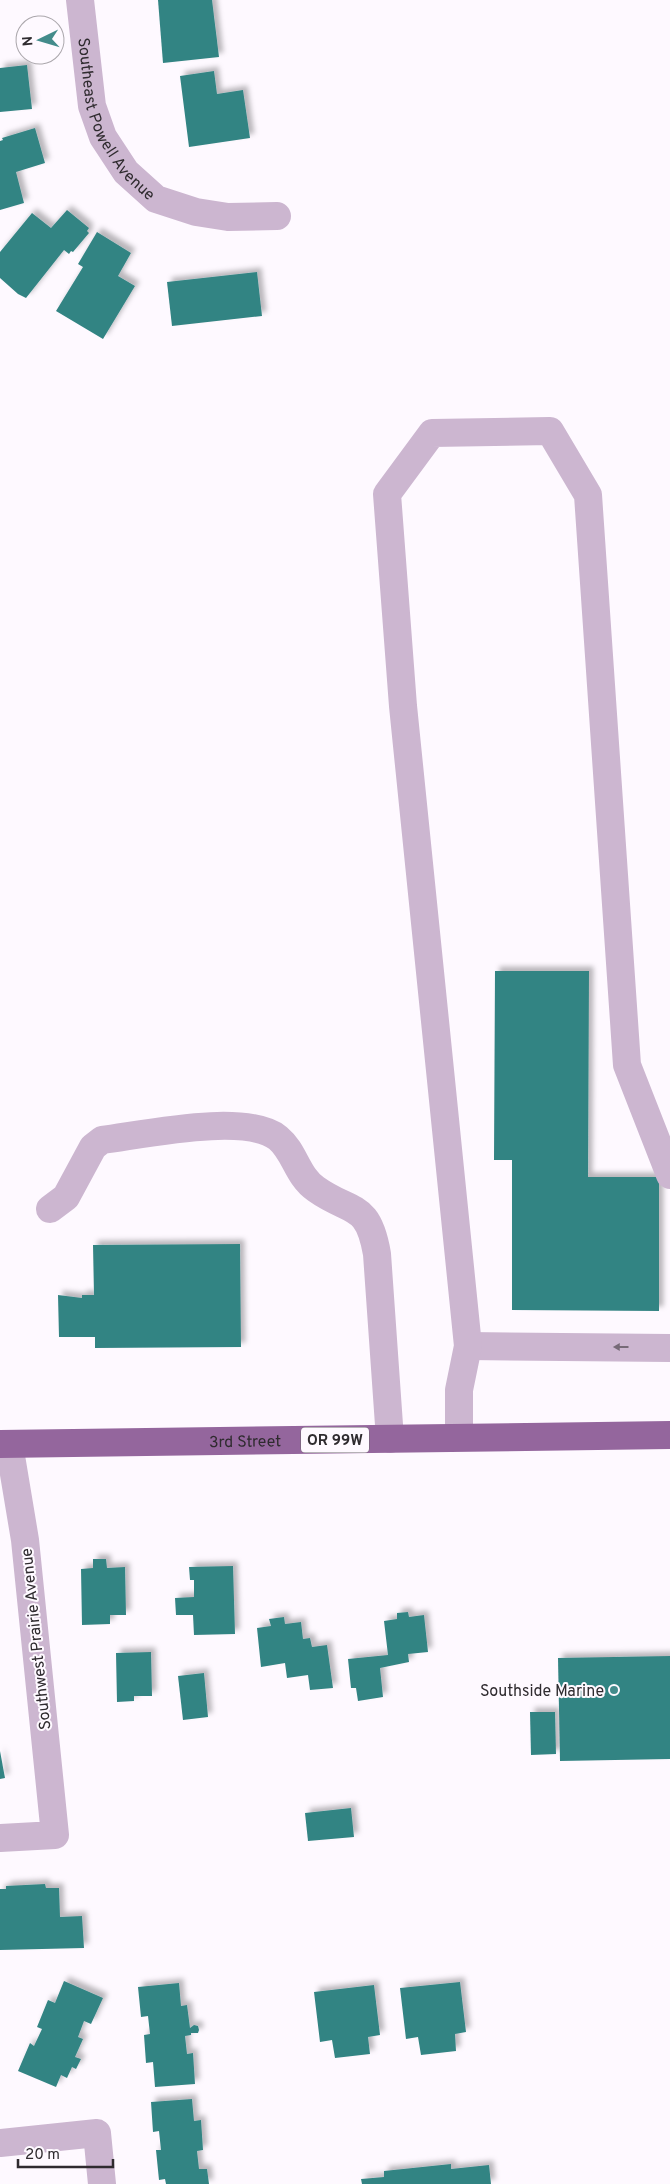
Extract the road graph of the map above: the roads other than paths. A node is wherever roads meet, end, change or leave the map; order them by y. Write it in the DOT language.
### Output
graph roads {
  1 [pos="80,0"];
  2 [pos="277,216"];
  3 [pos="670,1175"];
  4 [pos="50,1209"];
  5 [pos="468,1346"];
  6 [pos="670,1348"];
  7 [pos="670,1435"];
  8 [pos="459,1437"];
  9 [pos="390,1439"];
  10 [pos="5,1444"];
  11 [pos="0,1838"];
  12 [pos="0,2144"];
  13 [pos="102,2184"];
  1 -- 2 [label="street, Southeast Powell Avenue"];
  3 -- 5 [label="street"];
  4 -- 9 [label="street"];
  6 -- 5 [label="street, one-way"];
  5 -- 8 [label="street"];
  7 -- 8 [label="highway, 3rd Street / OR 99W"];
  8 -- 9 [label="highway, 3rd Street / OR 99W"];
  9 -- 10 [label="highway, 3rd Street / OR 99W"];
  10 -- 11 [label="street, Southwest Prairie Avenue"];
  12 -- 13 [label="street"];
}
